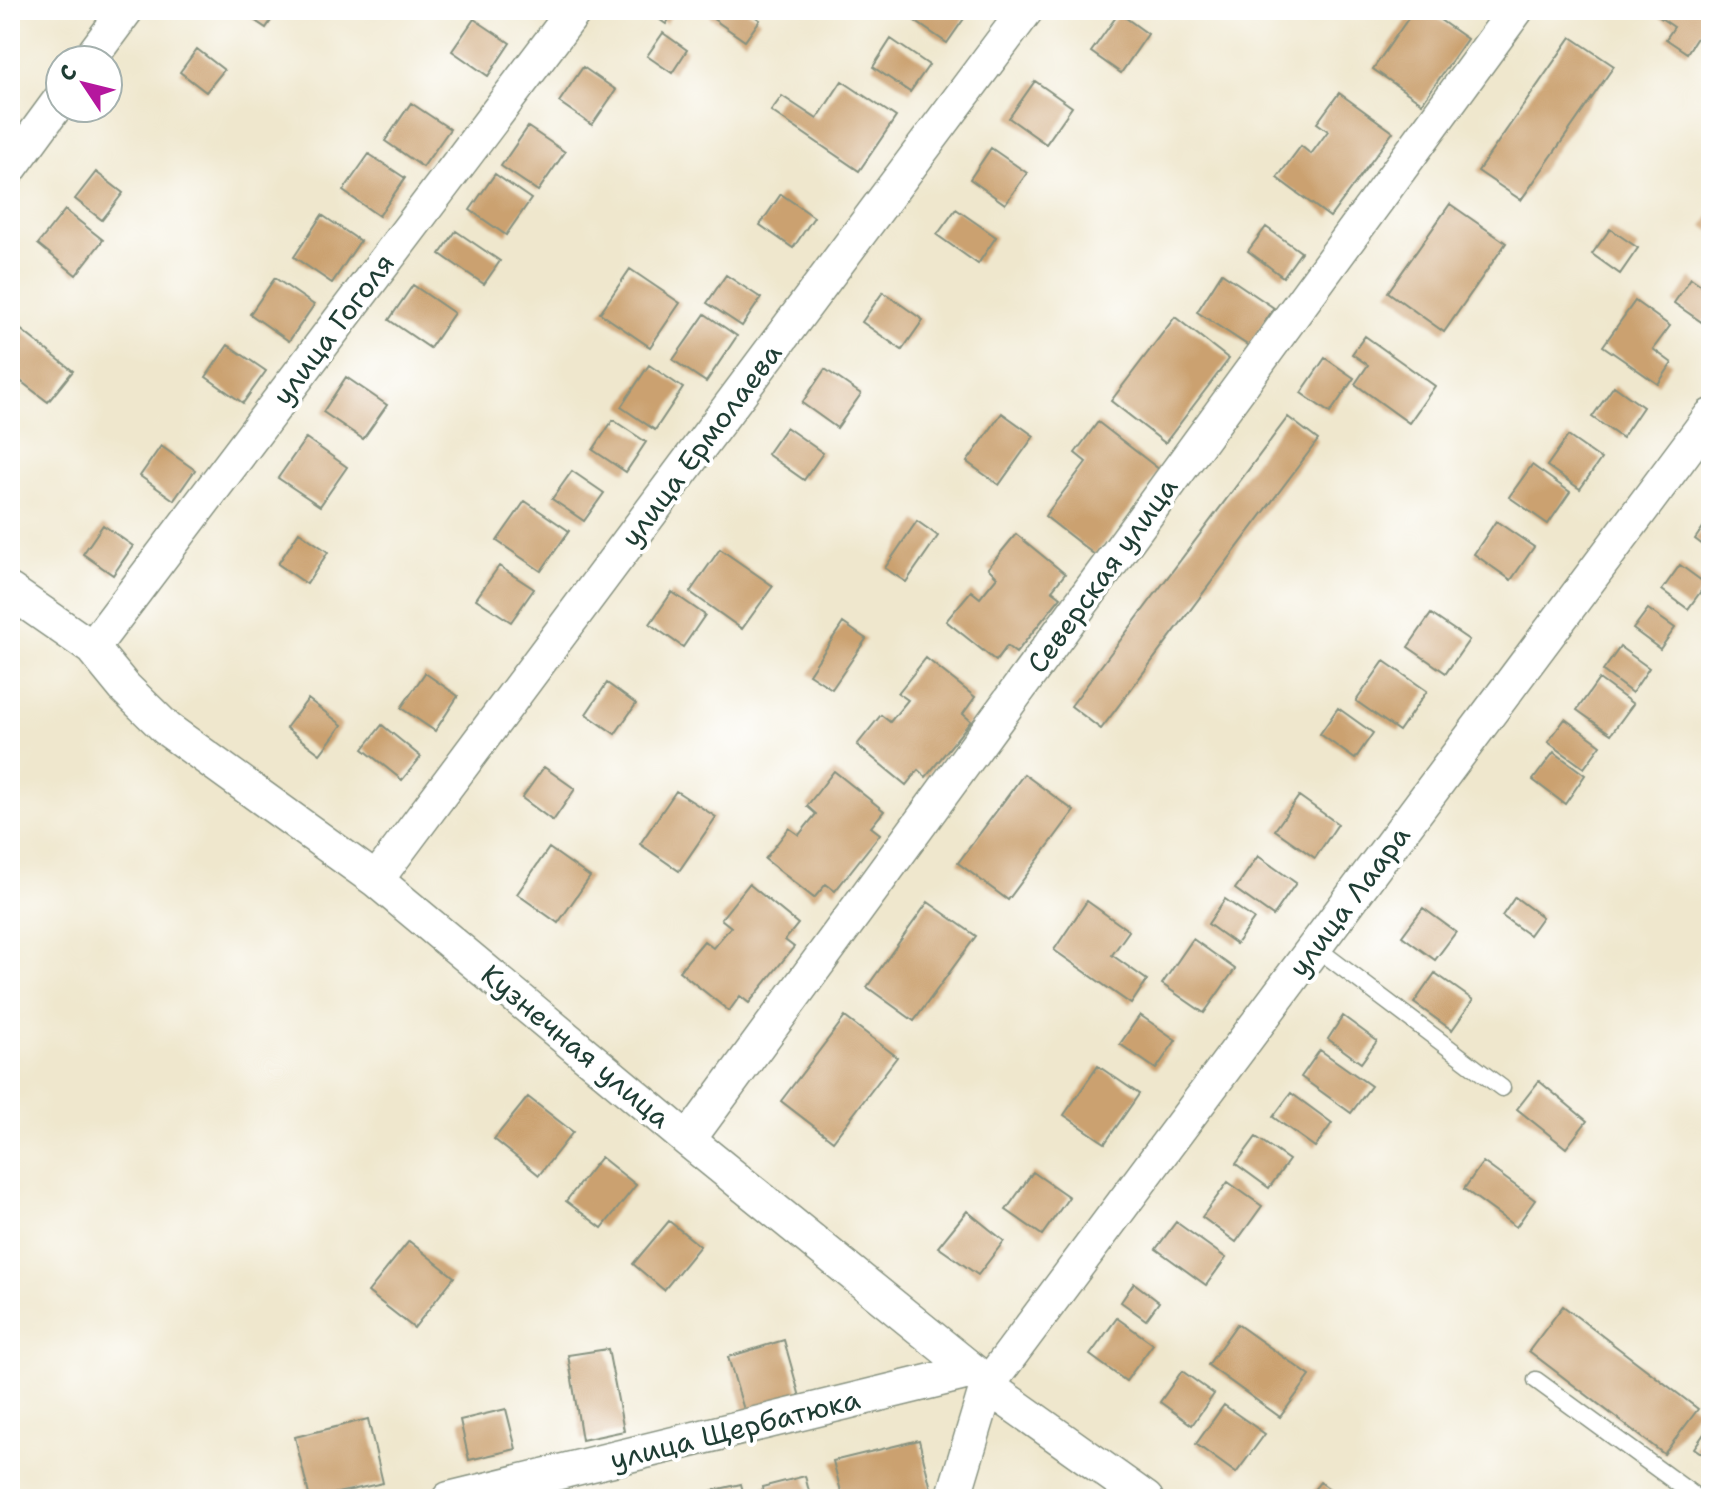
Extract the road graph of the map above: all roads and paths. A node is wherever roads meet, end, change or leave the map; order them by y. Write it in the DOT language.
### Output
graph roads {
  1 [pos="126,10"];
  2 [pos="575,10"];
  3 [pos="1026,10"];
  4 [pos="1516,10"];
  5 [pos="101,44"];
  6 [pos="44,122"];
  7 [pos="10,168"];
  8 [pos="1711,416"];
  9 [pos="10,591"];
  10 [pos="92,648"];
  11 [pos="376,880"];
  12 [pos="1315,947"];
  13 [pos="1502,1088"];
  14 [pos="688,1140"];
  15 [pos="980,1378"];
  16 [pos="1536,1380"];
  17 [pos="449,1499"];
  18 [pos="953,1499"];
  19 [pos="1146,1499"];
  20 [pos="1699,1499"];
  1 -- 5 [label="street"];
  2 -- 10 [label="street, улица Гоголя"];
  3 -- 11 [label="street, улица Ермолаева"];
  4 -- 14 [label="street, Северская улица"];
  6 -- 7 [label="street"];
  8 -- 12 [label="street, улица Лаара"];
  9 -- 10 [label="street, Кузнечная улица"];
  10 -- 11 [label="street, Кузнечная улица"];
  11 -- 14 [label="street, Кузнечная улица"];
  12 -- 13 [label="lane"];
  12 -- 15 [label="street, улица Лаара"];
  14 -- 15 [label="street, Кузнечная улица"];
  15 -- 17 [label="street, улица Щербатюка"];
  15 -- 18 [label="street"];
  15 -- 19 [label="street, Кузнечная улица"];
  16 -- 20 [label="lane"];
}
